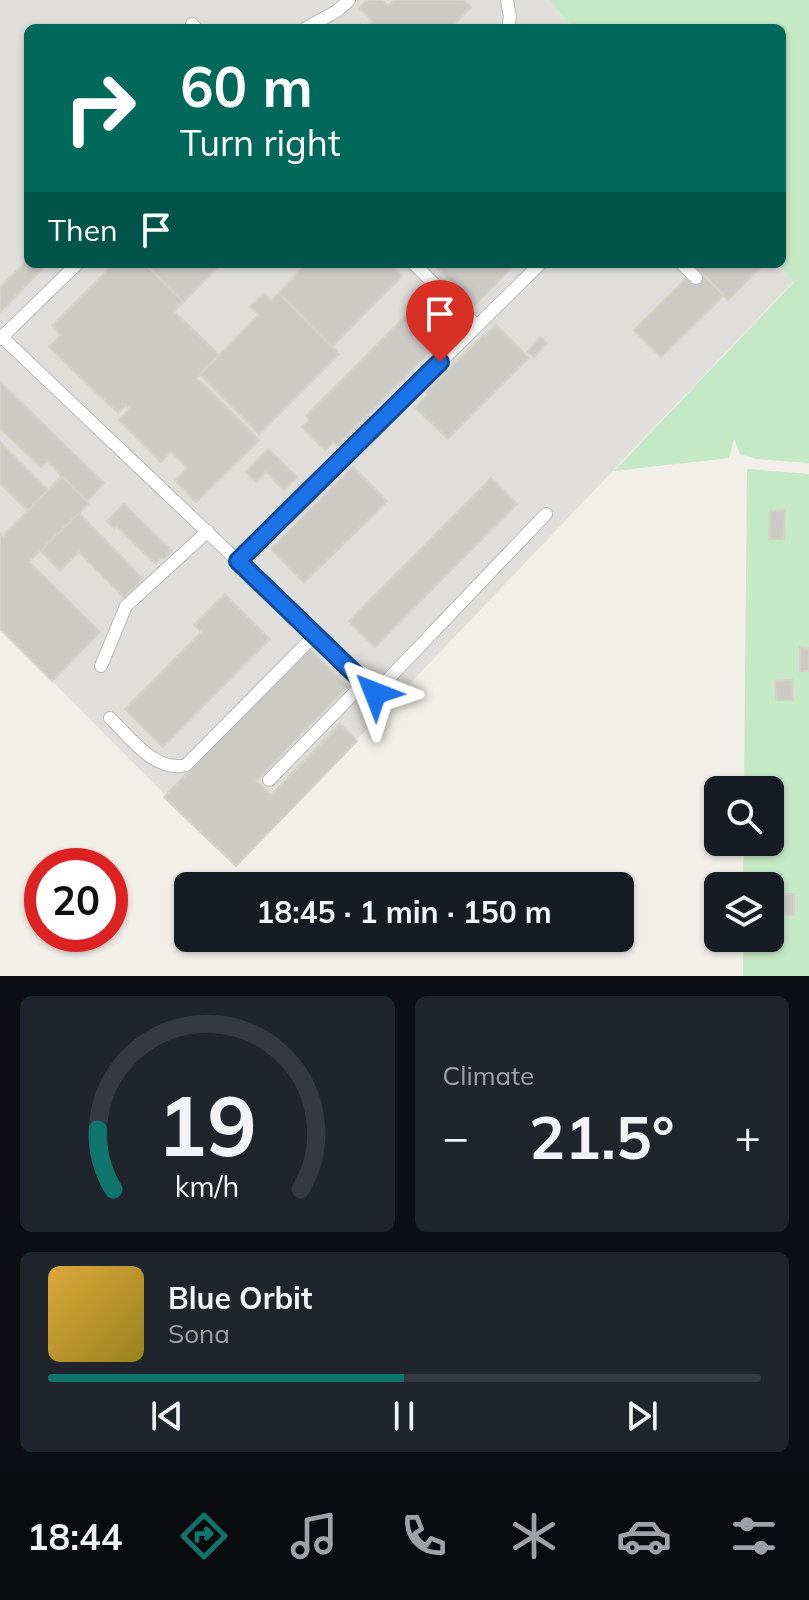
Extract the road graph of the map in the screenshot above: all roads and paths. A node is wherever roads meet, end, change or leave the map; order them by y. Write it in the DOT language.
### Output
graph roads {
  1 [pos="349,0"];
  2 [pos="507,0"];
  3 [pos="313,24"];
  4 [pos="509,24"];
  5 [pos="73,268"];
  6 [pos="418,268"];
  7 [pos="536,268"];
  8 [pos="686,268"];
  9 [pos="696,278"];
  10 [pos="477,326"];
  11 [pos="1,338"];
  12 [pos="546,514"];
  13 [pos="208,531"];
  14 [pos="238,561"];
  15 [pos="316,634"];
  16 [pos="101,666"];
  17 [pos="365,682"];
  18 [pos="110,718"];
  19 [pos="269,780"];
  1 -- 3 [label="lane"];
  2 -- 4 [label="lane"];
  5 -- 11 [label="lane"];
  6 -- 10 [label="lane"];
  7 -- 10 [label="lane"];
  8 -- 9 [label="lane"];
  10 -- 14 [label="lane"];
  11 -- 13 [label="lane"];
  12 -- 17 [label="lane"];
  13 -- 14 [label="lane"];
  13 -- 16 [label="lane"];
  14 -- 15 [label="lane"];
  15 -- 17 [label="lane"];
  15 -- 18 [label="lane"];
  17 -- 19 [label="lane"];
}
